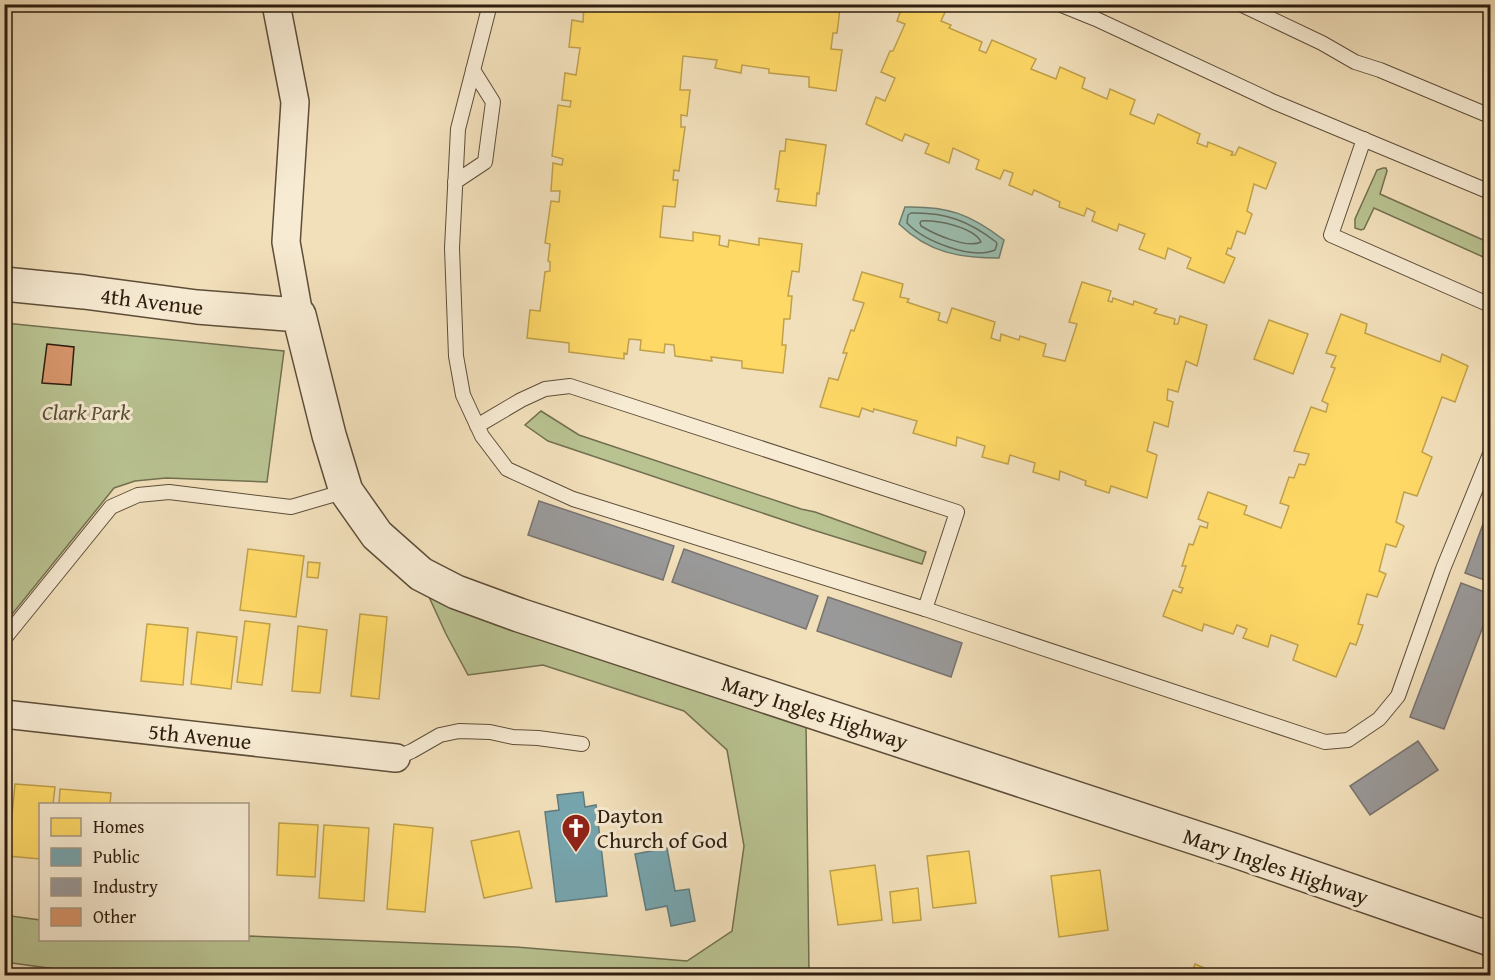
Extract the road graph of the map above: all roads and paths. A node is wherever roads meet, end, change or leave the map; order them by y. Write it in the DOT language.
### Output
graph roads {
  1 [pos="276,4"];
  2 [pos="489,4"];
  3 [pos="1059,4"];
  4 [pos="1240,4"];
  5 [pos="473,70"];
  6 [pos="1491,116"];
  7 [pos="1364,139"];
  8 [pos="455,182"];
  9 [pos="1491,192"];
  10 [pos="4,285"];
  11 [pos="1491,305"];
  12 [pos="299,315"];
  13 [pos="477,426"];
  14 [pos="1491,454"];
  15 [pos="346,491"];
  16 [pos="925,609"];
  17 [pos="4,639"];
  18 [pos="4,714"];
  19 [pos="582,744"];
  20 [pos="396,758"];
  21 [pos="1491,939"];
  1 -- 12 [label="street"];
  2 -- 5 [label="lane"];
  3 -- 7 [label="lane"];
  4 -- 6 [label="lane"];
  5 -- 8 [label="lane"];
  5 -- 8 [label="lane"];
  7 -- 9 [label="lane"];
  7 -- 11 [label="lane"];
  8 -- 13 [label="lane"];
  10 -- 12 [label="street, 4th Avenue"];
  12 -- 15 [label="street, Mary Ingles Highway"];
  13 -- 16 [label="lane"];
  13 -- 16 [label="lane"];
  14 -- 16 [label="lane"];
  15 -- 17 [label="lane"];
  15 -- 21 [label="street, Mary Ingles Highway"];
  18 -- 20 [label="street, 5th Avenue"];
  19 -- 20 [label="lane"];
}
